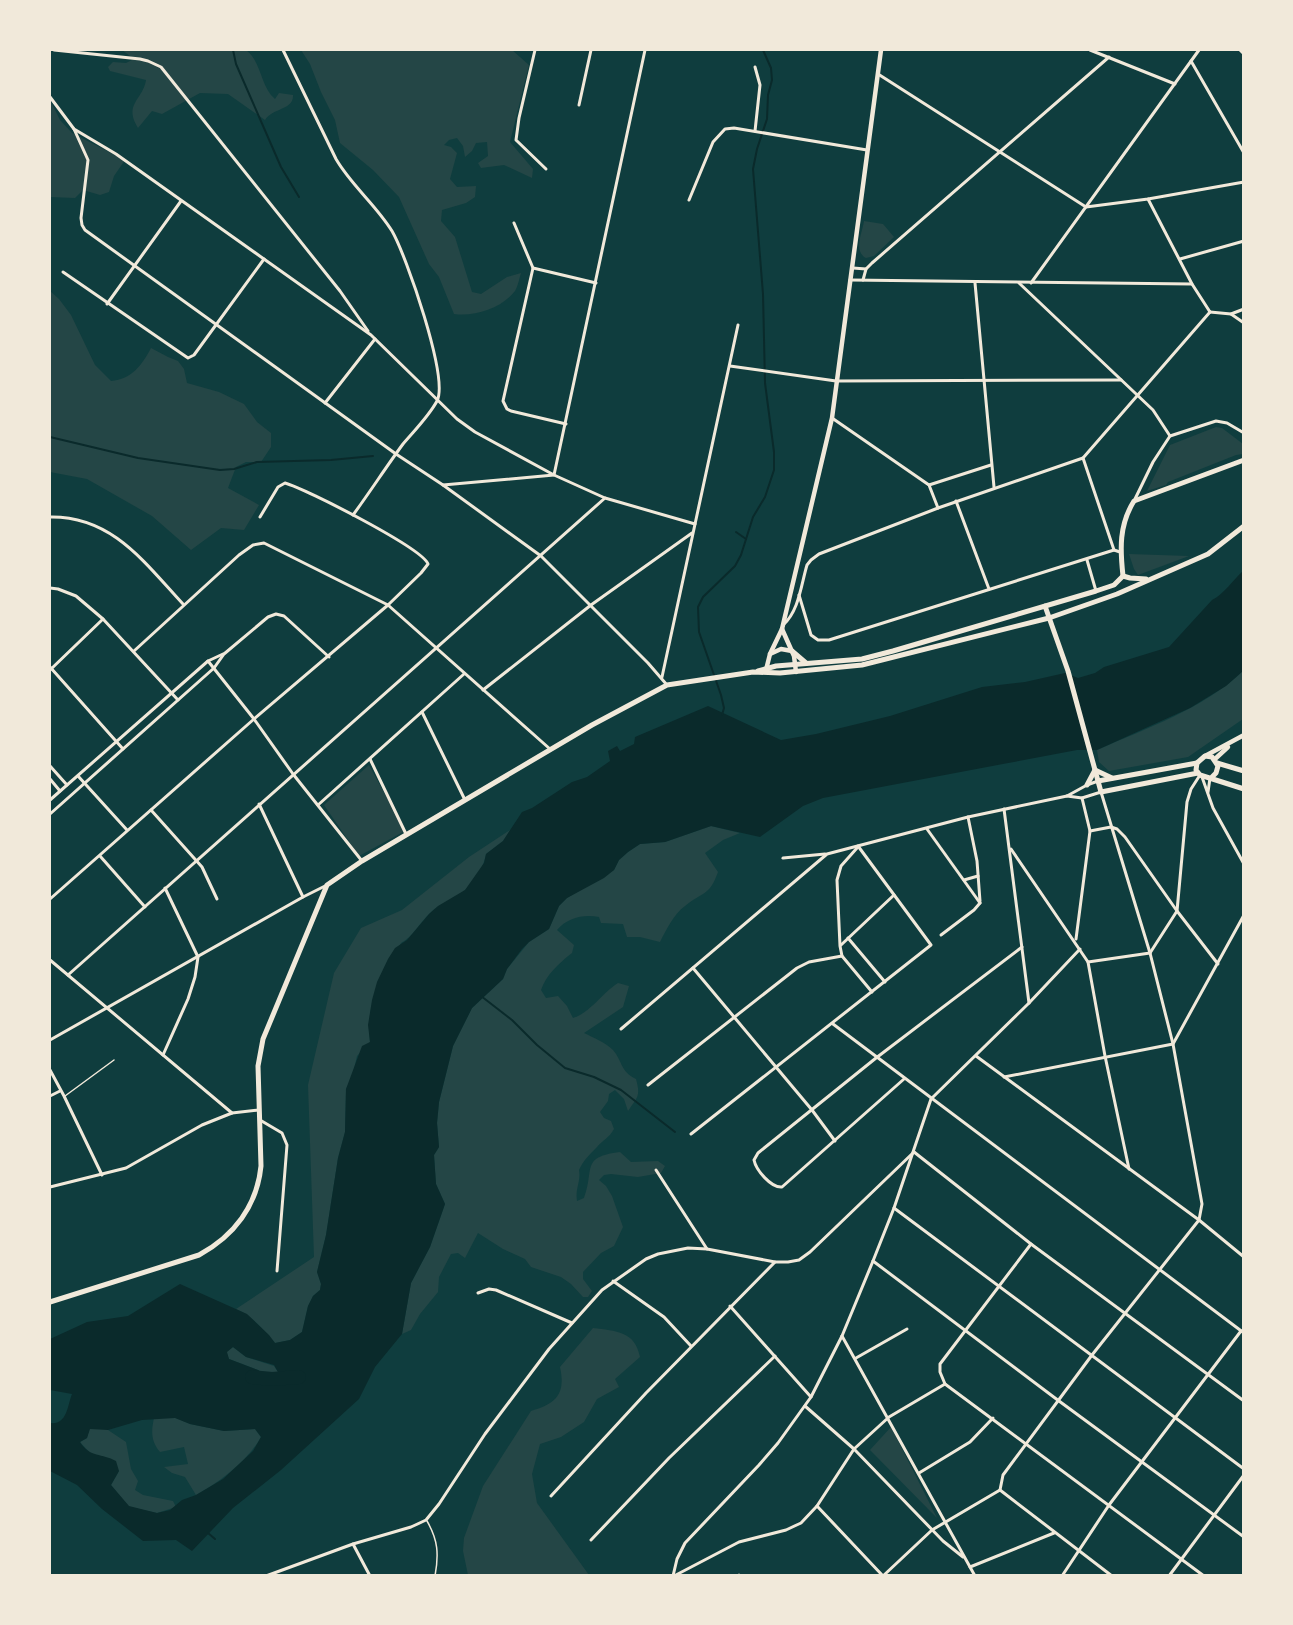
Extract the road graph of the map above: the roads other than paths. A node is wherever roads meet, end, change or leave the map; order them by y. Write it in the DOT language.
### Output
graph roads {
  1 [pos="54,50"];
  2 [pos="283,50"];
  3 [pos="535,50"];
  4 [pos="591,50"];
  5 [pos="645,50"];
  6 [pos="881,50"];
  7 [pos="1090,50"];
  8 [pos="1199,50"];
  9 [pos="1240,50"];
  10 [pos="1244,54"];
  11 [pos="1109,57"];
  12 [pos="1191,61"];
  13 [pos="755,67"];
  14 [pos="877,74"];
  15 [pos="1175,84"];
  16 [pos="50,97"];
  17 [pos="579,105"];
  18 [pos="74,129"];
  19 [pos="758,132"];
  20 [pos="867,150"];
  21 [pos="1000,152"];
  22 [pos="1244,153"];
  23 [pos="546,169"];
  24 [pos="1244,182"];
  25 [pos="1148,199"];
  26 [pos="689,200"];
  27 [pos="181,201"];
  28 [pos="1086,207"];
  29 [pos="514,223"];
  30 [pos="1244,241"];
  31 [pos="264,259"];
  32 [pos="1180,260"];
  33 [pos="134,266"];
  34 [pos="852,267"];
  35 [pos="533,268"];
  36 [pos="866,269"];
  37 [pos="63,272"];
  38 [pos="850,280"];
  39 [pos="863,280"];
  40 [pos="596,283"];
  41 [pos="975,283"];
  42 [pos="1019,283"];
  43 [pos="1031,283"];
  44 [pos="1192,284"];
  45 [pos="107,304"];
  46 [pos="1244,309"];
  47 [pos="1210,312"];
  48 [pos="1231,314"];
  49 [pos="1244,323"];
  50 [pos="216,325"];
  51 [pos="738,325"];
  52 [pos="371,335"];
  53 [pos="375,339"];
  54 [pos="729,366"];
  55 [pos="1121,380"];
  56 [pos="836,381"];
  57 [pos="983,381"];
  58 [pos="1138,396"];
  59 [pos="438,400"];
  60 [pos="325,403"];
  61 [pos="832,418"];
  62 [pos="566,424"];
  63 [pos="1244,434"];
  64 [pos="1170,436"];
  65 [pos="396,454"];
  66 [pos="1083,458"];
  67 [pos="1244,460"];
  68 [pos="991,465"];
  69 [pos="554,475"];
  70 [pos="442,485"];
  71 [pos="929,485"];
  72 [pos="994,488"];
  73 [pos="605,498"];
  74 [pos="956,501"];
  75 [pos="1134,501"];
  76 [pos="938,508"];
  77 [pos="353,515"];
  78 [pos="50,517"];
  79 [pos="260,517"];
  80 [pos="695,524"];
  81 [pos="1244,526"];
  82 [pos="693,532"];
  83 [pos="1117,551"];
  84 [pos="542,556"];
  85 [pos="1087,560"];
  86 [pos="1123,576"];
  87 [pos="1150,578"];
  88 [pos="50,588"];
  89 [pos="989,589"];
  90 [pos="1096,591"];
  91 [pos="799,594"];
  92 [pos="183,604"];
  93 [pos="387,605"];
  94 [pos="591,606"];
  95 [pos="1045,606"];
  96 [pos="1049,618"];
  97 [pos="103,619"];
  98 [pos="782,627"];
  99 [pos="435,649"];
  100 [pos="134,651"];
  101 [pos="792,651"];
  102 [pos="225,654"];
  103 [pos="770,654"];
  104 [pos="328,657"];
  105 [pos="208,661"];
  106 [pos="796,663"];
  107 [pos="806,663"];
  108 [pos="214,668"];
  109 [pos="50,669"];
  110 [pos="766,670"];
  111 [pos="796,672"];
  112 [pos="464,674"];
  113 [pos="662,677"];
  114 [pos="667,685"];
  115 [pos="483,690"];
  116 [pos="171,692"];
  117 [pos="178,700"];
  118 [pos="422,711"];
  119 [pos="254,719"];
  120 [pos="1244,735"];
  121 [pos="117,741"];
  122 [pos="1233,742"];
  123 [pos="123,748"];
  124 [pos="551,751"];
  125 [pos="1205,756"];
  126 [pos="370,758"];
  127 [pos="1216,761"];
  128 [pos="1197,763"];
  129 [pos="50,766"];
  130 [pos="1095,770"];
  131 [pos="1244,771"];
  132 [pos="293,774"];
  133 [pos="1200,775"];
  134 [pos="78,776"];
  135 [pos="1210,778"];
  136 [pos="50,779"];
  137 [pos="1114,779"];
  138 [pos="1098,781"];
  139 [pos="67,784"];
  140 [pos="85,784"];
  141 [pos="1087,785"];
  142 [pos="1244,789"];
  143 [pos="60,791"];
  144 [pos="1101,792"];
  145 [pos="1207,794"];
  146 [pos="1067,796"];
  147 [pos="1082,798"];
  148 [pos="50,800"];
  149 [pos="465,800"];
  150 [pos="259,804"];
  151 [pos="318,805"];
  152 [pos="1004,809"];
  153 [pos="151,810"];
  154 [pos="50,814"];
  155 [pos="968,817"];
  156 [pos="1111,827"];
  157 [pos="927,828"];
  158 [pos="127,830"];
  159 [pos="1090,831"];
  160 [pos="407,835"];
  161 [pos="858,846"];
  162 [pos="1011,849"];
  163 [pos="827,854"];
  164 [pos="100,856"];
  165 [pos="783,858"];
  166 [pos="195,860"];
  167 [pos="362,861"];
  168 [pos="1244,864"];
  169 [pos="978,876"];
  170 [pos="964,880"];
  171 [pos="327,885"];
  172 [pos="165,888"];
  173 [pos="894,895"];
  174 [pos="303,897"];
  175 [pos="217,898"];
  176 [pos="50,899"];
  177 [pos="980,903"];
  178 [pos="145,907"];
  179 [pos="1177,911"];
  180 [pos="1243,915"];
  181 [pos="941,935"];
  182 [pos="848,938"];
  183 [pos="1076,941"];
  184 [pos="840,946"];
  185 [pos="1022,947"];
  186 [pos="1080,948"];
  187 [pos="1150,953"];
  188 [pos="842,956"];
  189 [pos="198,957"];
  190 [pos="50,960"];
  191 [pos="1088,962"];
  192 [pos="1218,964"];
  193 [pos="693,968"];
  194 [pos="68,975"];
  195 [pos="885,982"];
  196 [pos="872,992"];
  197 [pos="1029,1003"];
  198 [pos="106,1007"];
  199 [pos="734,1018"];
  200 [pos="833,1024"];
  201 [pos="621,1029"];
  202 [pos="50,1040"];
  203 [pos="1173,1044"];
  204 [pos="162,1055"];
  205 [pos="975,1056"];
  206 [pos="1105,1056"];
  207 [pos="876,1058"];
  208 [pos="114,1060"];
  209 [pos="777,1067"];
  210 [pos="50,1070"];
  211 [pos="1004,1078"];
  212 [pos="904,1079"];
  213 [pos="648,1085"];
  214 [pos="60,1091"];
  215 [pos="50,1096"];
  216 [pos="64,1096"];
  217 [pos="931,1099"];
  218 [pos="259,1110"];
  219 [pos="812,1110"];
  220 [pos="232,1113"];
  221 [pos="260,1120"];
  222 [pos="691,1134"];
  223 [pos="835,1141"];
  224 [pos="914,1152"];
  225 [pos="1129,1169"];
  226 [pos="656,1170"];
  227 [pos="102,1175"];
  228 [pos="50,1187"];
  229 [pos="894,1208"];
  230 [pos="1199,1220"];
  231 [pos="1031,1244"];
  232 [pos="707,1249"];
  233 [pos="1244,1257"];
  234 [pos="873,1261"];
  235 [pos="775,1262"];
  236 [pos="1161,1269"];
  237 [pos="277,1271"];
  238 [pos="613,1281"];
  239 [pos="1000,1286"];
  240 [pos="478,1293"];
  241 [pos="50,1302"];
  242 [pos="730,1306"];
  243 [pos="1124,1314"];
  244 [pos="572,1323"];
  245 [pos="907,1329"];
  246 [pos="967,1331"];
  247 [pos="1242,1332"];
  248 [pos="842,1335"];
  249 [pos="691,1346"];
  250 [pos="1092,1355"];
  251 [pos="775,1356"];
  252 [pos="856,1358"];
  253 [pos="1208,1374"];
  254 [pos="945,1384"];
  255 [pos="811,1397"];
  256 [pos="1059,1401"];
  257 [pos="1244,1401"];
  258 [pos="805,1406"];
  259 [pos="889,1417"];
  260 [pos="993,1418"];
  261 [pos="1175,1418"];
  262 [pos="1026,1445"];
  263 [pos="854,1449"];
  264 [pos="1141,1462"];
  265 [pos="1244,1469"];
  266 [pos="919,1473"];
  267 [pos="1244,1475"];
  268 [pos="1000,1490"];
  269 [pos="551,1496"];
  270 [pos="1109,1505"];
  271 [pos="817,1506"];
  272 [pos="1215,1515"];
  273 [pos="426,1520"];
  274 [pos="946,1521"];
  275 [pos="932,1530"];
  276 [pos="1054,1533"];
  277 [pos="1244,1536"];
  278 [pos="591,1539"];
  279 [pos="353,1545"];
  280 [pos="1077,1550"];
  281 [pos="964,1558"];
  282 [pos="1182,1559"];
  283 [pos="970,1567"];
  284 [pos="266,1575"];
  285 [pos="370,1575"];
  286 [pos="435,1575"];
  287 [pos="673,1575"];
  288 [pos="883,1575"];
  289 [pos="975,1575"];
  290 [pos="1062,1575"];
  291 [pos="1112,1575"];
  292 [pos="1169,1575"];
  293 [pos="1204,1575"];
  1 -- 52 [label="street"];
  2 -- 59 [label="street"];
  3 -- 23 [label="street"];
  4 -- 17 [label="street"];
  5 -- 40 [label="street"];
  6 -- 14 [label="main road"];
  7 -- 11 [label="street"];
  8 -- 12 [label="street"];
  9 -- 10 [label="street"];
  11 -- 15 [label="street"];
  11 -- 21 [label="street"];
  12 -- 15 [label="street"];
  12 -- 22 [label="street"];
  13 -- 19 [label="street"];
  14 -- 20 [label="main road"];
  14 -- 21 [label="street"];
  15 -- 28 [label="street"];
  16 -- 18 [label="street"];
  18 -- 27 [label="street"];
  18 -- 33 [label="street"];
  19 -- 20 [label="street"];
  19 -- 26 [label="street"];
  20 -- 34 [label="main road"];
  21 -- 28 [label="street"];
  21 -- 36 [label="street"];
  24 -- 25 [label="street"];
  25 -- 28 [label="street"];
  25 -- 32 [label="street"];
  27 -- 31 [label="street"];
  27 -- 33 [label="street"];
  28 -- 43 [label="street"];
  29 -- 35 [label="street"];
  30 -- 32 [label="street"];
  31 -- 50 [label="street"];
  31 -- 52 [label="street"];
  32 -- 44 [label="street"];
  33 -- 45 [label="street"];
  33 -- 50 [label="street"];
  34 -- 36 [label="street"];
  34 -- 38 [label="main road"];
  35 -- 40 [label="street"];
  35 -- 62 [label="street"];
  36 -- 39 [label="street"];
  37 -- 45 [label="street"];
  38 -- 39 [label="street"];
  38 -- 56 [label="main road"];
  39 -- 41 [label="street"];
  40 -- 62 [label="street"];
  41 -- 42 [label="street"];
  41 -- 57 [label="street"];
  42 -- 43 [label="street"];
  42 -- 55 [label="street"];
  43 -- 44 [label="street"];
  44 -- 47 [label="street"];
  45 -- 50 [label="street"];
  46 -- 48 [label="street"];
  47 -- 48 [label="street"];
  47 -- 58 [label="street"];
  48 -- 49 [label="street"];
  50 -- 60 [label="street"];
  51 -- 54 [label="street"];
  52 -- 53 [label="street"];
  53 -- 59 [label="street"];
  53 -- 60 [label="street"];
  54 -- 56 [label="street"];
  54 -- 80 [label="street"];
  55 -- 57 [label="street"];
  55 -- 58 [label="street"];
  56 -- 57 [label="street"];
  56 -- 61 [label="main road"];
  57 -- 68 [label="street"];
  58 -- 64 [label="street"];
  58 -- 66 [label="street"];
  59 -- 65 [label="street"];
  59 -- 69 [label="street"];
  60 -- 65 [label="street"];
  61 -- 71 [label="street"];
  61 -- 98 [label="main road"];
  62 -- 69 [label="street"];
  63 -- 64 [label="street"];
  64 -- 75 [label="street"];
  65 -- 70 [label="street"];
  65 -- 77 [label="street"];
  66 -- 72 [label="street"];
  66 -- 83 [label="street"];
  67 -- 75 [label="main road"];
  68 -- 71 [label="street"];
  68 -- 72 [label="street"];
  69 -- 70 [label="street"];
  69 -- 73 [label="street"];
  70 -- 84 [label="street"];
  71 -- 76 [label="street"];
  72 -- 74 [label="street"];
  73 -- 80 [label="street"];
  73 -- 84 [label="street"];
  74 -- 76 [label="street"];
  74 -- 89 [label="street"];
  75 -- 83 [label="main road"];
  76 -- 91 [label="street"];
  77 -- 79 [label="street"];
  77 -- 93 [label="street"];
  78 -- 92 [label="street"];
  80 -- 82 [label="street"];
  81 -- 87 [label="main road"];
  82 -- 94 [label="street"];
  82 -- 113 [label="street"];
  83 -- 85 [label="street"];
  83 -- 86 [label="main road"];
  84 -- 94 [label="street"];
  84 -- 99 [label="street"];
  85 -- 89 [label="street"];
  85 -- 90 [label="street"];
  86 -- 87 [label="main road"];
  86 -- 90 [label="main road"];
  87 -- 96 [label="main road"];
  88 -- 97 [label="street"];
  89 -- 91 [label="street"];
  90 -- 95 [label="main road"];
  91 -- 98 [label="street"];
  92 -- 93 [label="street"];
  92 -- 100 [label="street"];
  93 -- 99 [label="street"];
  93 -- 104 [label="street"];
  94 -- 113 [label="street"];
  94 -- 115 [label="street"];
  95 -- 96 [label="main road"];
  95 -- 107 [label="main road"];
  96 -- 111 [label="main road"];
  96 -- 130 [label="main road"];
  97 -- 100 [label="street"];
  97 -- 109 [label="street"];
  98 -- 101 [label="main road"];
  98 -- 103 [label="main road"];
  99 -- 112 [label="street"];
  99 -- 132 [label="street"];
  100 -- 116 [label="street"];
  101 -- 103 [label="main road"];
  101 -- 106 [label="main road"];
  101 -- 107 [label="main road"];
  102 -- 104 [label="street"];
  102 -- 105 [label="street"];
  102 -- 108 [label="street"];
  103 -- 110 [label="main road"];
  104 -- 119 [label="street"];
  105 -- 108 [label="street"];
  105 -- 116 [label="street"];
  106 -- 107 [label="main road"];
  106 -- 110 [label="main road"];
  106 -- 111 [label="main road"];
  108 -- 117 [label="street"];
  108 -- 119 [label="street"];
  109 -- 121 [label="street"];
  110 -- 111 [label="main road"];
  110 -- 114 [label="main road"];
  112 -- 115 [label="street"];
  112 -- 118 [label="street"];
  113 -- 114 [label="street"];
  114 -- 124 [label="main road"];
  115 -- 124 [label="street"];
  116 -- 117 [label="street"];
  116 -- 121 [label="street"];
  117 -- 123 [label="street"];
  118 -- 126 [label="street"];
  118 -- 149 [label="street"];
  119 -- 132 [label="street"];
  119 -- 153 [label="street"];
  120 -- 122 [label="main road"];
  121 -- 123 [label="street"];
  121 -- 134 [label="street"];
  122 -- 125 [label="main road"];
  122 -- 127 [label="main road"];
  123 -- 140 [label="street"];
  124 -- 149 [label="main road"];
  125 -- 127 [label="main road"];
  125 -- 128 [label="main road"];
  126 -- 151 [label="street"];
  126 -- 160 [label="street"];
  127 -- 131 [label="main road"];
  127 -- 135 [label="main road"];
  128 -- 133 [label="main road"];
  128 -- 137 [label="main road"];
  129 -- 139 [label="street"];
  130 -- 137 [label="main road"];
  130 -- 138 [label="main road"];
  130 -- 141 [label="main road"];
  132 -- 150 [label="street"];
  132 -- 151 [label="street"];
  133 -- 135 [label="main road"];
  133 -- 144 [label="main road"];
  133 -- 145 [label="street"];
  133 -- 179 [label="street"];
  134 -- 139 [label="street"];
  134 -- 140 [label="street"];
  135 -- 142 [label="main road"];
  135 -- 145 [label="street"];
  136 -- 143 [label="street"];
  137 -- 138 [label="main road"];
  138 -- 141 [label="street"];
  138 -- 144 [label="main road"];
  139 -- 143 [label="street"];
  140 -- 154 [label="street"];
  140 -- 158 [label="street"];
  141 -- 146 [label="street"];
  143 -- 148 [label="street"];
  144 -- 147 [label="street"];
  144 -- 156 [label="street"];
  145 -- 168 [label="street"];
  146 -- 147 [label="street"];
  146 -- 152 [label="street"];
  147 -- 159 [label="street"];
  149 -- 160 [label="main road"];
  150 -- 166 [label="street"];
  150 -- 174 [label="street"];
  151 -- 167 [label="street"];
  152 -- 155 [label="street"];
  152 -- 162 [label="street"];
  153 -- 158 [label="street"];
  153 -- 166 [label="street"];
  155 -- 157 [label="street"];
  155 -- 169 [label="street"];
  156 -- 159 [label="street"];
  156 -- 179 [label="street"];
  156 -- 187 [label="street"];
  157 -- 161 [label="street"];
  157 -- 170 [label="street"];
  158 -- 164 [label="street"];
  159 -- 183 [label="street"];
  160 -- 167 [label="main road"];
  161 -- 163 [label="street"];
  161 -- 173 [label="street"];
  161 -- 184 [label="street"];
  162 -- 183 [label="street"];
  162 -- 185 [label="street"];
  163 -- 165 [label="street"];
  163 -- 193 [label="street"];
  164 -- 176 [label="street"];
  164 -- 178 [label="street"];
  166 -- 172 [label="street"];
  166 -- 175 [label="street"];
  167 -- 171 [label="main road"];
  169 -- 170 [label="street"];
  169 -- 177 [label="street"];
  170 -- 177 [label="street"];
  171 -- 174 [label="street"];
  171 -- 218 [label="main road"];
  172 -- 178 [label="street"];
  172 -- 189 [label="street"];
  173 -- 182 [label="street"];
  173 -- 195 [label="street"];
  174 -- 189 [label="street"];
  177 -- 181 [label="street"];
  178 -- 194 [label="street"];
  179 -- 187 [label="street"];
  179 -- 192 [label="street"];
  180 -- 192 [label="street"];
  182 -- 184 [label="street"];
  182 -- 195 [label="street"];
  183 -- 186 [label="street"];
  184 -- 188 [label="street"];
  185 -- 197 [label="street"];
  185 -- 207 [label="street"];
  186 -- 191 [label="street"];
  186 -- 197 [label="street"];
  187 -- 191 [label="street"];
  187 -- 203 [label="street"];
  188 -- 196 [label="street"];
  188 -- 199 [label="street"];
  189 -- 198 [label="street"];
  189 -- 204 [label="street"];
  190 -- 194 [label="street"];
  191 -- 206 [label="street"];
  192 -- 203 [label="street"];
  193 -- 199 [label="street"];
  193 -- 201 [label="street"];
  194 -- 198 [label="street"];
  195 -- 196 [label="street"];
  196 -- 200 [label="street"];
  197 -- 205 [label="street"];
  198 -- 202 [label="street"];
  198 -- 204 [label="street"];
  199 -- 209 [label="street"];
  199 -- 213 [label="street"];
  200 -- 207 [label="street"];
  200 -- 209 [label="street"];
  203 -- 206 [label="street"];
  203 -- 230 [label="street"];
  204 -- 220 [label="street"];
  205 -- 211 [label="street"];
  205 -- 217 [label="street"];
  206 -- 211 [label="street"];
  206 -- 225 [label="street"];
  207 -- 212 [label="street"];
  207 -- 219 [label="street"];
  208 -- 216 [label="lane"];
  209 -- 219 [label="street"];
  209 -- 222 [label="street"];
  210 -- 214 [label="street"];
  211 -- 225 [label="street"];
  212 -- 217 [label="street"];
  212 -- 223 [label="street"];
  214 -- 215 [label="street"];
  214 -- 216 [label="street"];
  216 -- 227 [label="street"];
  217 -- 224 [label="street"];
  217 -- 236 [label="street"];
  218 -- 220 [label="street"];
  218 -- 221 [label="main road"];
  219 -- 223 [label="street"];
  219 -- 223 [label="street"];
  220 -- 227 [label="street"];
  221 -- 237 [label="street"];
  221 -- 241 [label="main road"];
  224 -- 229 [label="street"];
  224 -- 231 [label="street"];
  224 -- 235 [label="street"];
  225 -- 230 [label="street"];
  226 -- 232 [label="street"];
  227 -- 228 [label="street"];
  229 -- 234 [label="street"];
  229 -- 239 [label="street"];
  230 -- 233 [label="street"];
  230 -- 236 [label="street"];
  231 -- 239 [label="street"];
  231 -- 243 [label="street"];
  232 -- 235 [label="street"];
  232 -- 238 [label="street"];
  234 -- 246 [label="street"];
  234 -- 248 [label="street"];
  235 -- 242 [label="street"];
  236 -- 243 [label="street"];
  236 -- 247 [label="street"];
  238 -- 244 [label="street"];
  238 -- 249 [label="street"];
  239 -- 246 [label="street"];
  239 -- 250 [label="street"];
  240 -- 244 [label="street"];
  242 -- 249 [label="street"];
  242 -- 251 [label="street"];
  243 -- 250 [label="street"];
  243 -- 253 [label="street"];
  244 -- 273 [label="street"];
  245 -- 252 [label="street"];
  246 -- 254 [label="street"];
  246 -- 256 [label="street"];
  247 -- 253 [label="street"];
  248 -- 252 [label="street"];
  248 -- 255 [label="street"];
  249 -- 269 [label="street"];
  250 -- 256 [label="street"];
  250 -- 261 [label="street"];
  251 -- 255 [label="street"];
  251 -- 278 [label="street"];
  252 -- 259 [label="street"];
  253 -- 257 [label="street"];
  253 -- 261 [label="street"];
  254 -- 259 [label="street"];
  254 -- 260 [label="street"];
  255 -- 258 [label="street"];
  256 -- 262 [label="street"];
  256 -- 264 [label="street"];
  258 -- 263 [label="street"];
  258 -- 287 [label="street"];
  259 -- 263 [label="street"];
  259 -- 266 [label="street"];
  260 -- 262 [label="street"];
  260 -- 266 [label="street"];
  261 -- 264 [label="street"];
  261 -- 265 [label="street"];
  262 -- 268 [label="street"];
  262 -- 270 [label="street"];
  263 -- 271 [label="street"];
  263 -- 275 [label="street"];
  264 -- 270 [label="street"];
  264 -- 272 [label="street"];
  266 -- 274 [label="street"];
  267 -- 272 [label="street"];
  268 -- 274 [label="street"];
  268 -- 276 [label="street"];
  270 -- 280 [label="street"];
  270 -- 282 [label="street"];
  271 -- 287 [label="street"];
  271 -- 288 [label="street"];
  272 -- 277 [label="street"];
  272 -- 282 [label="street"];
  273 -- 279 [label="street"];
  273 -- 286 [label="lane"];
  274 -- 275 [label="street"];
  274 -- 281 [label="street"];
  275 -- 281 [label="street"];
  275 -- 288 [label="street"];
  276 -- 280 [label="street"];
  276 -- 283 [label="street"];
  279 -- 284 [label="street"];
  279 -- 285 [label="street"];
  280 -- 290 [label="street"];
  280 -- 291 [label="street"];
  281 -- 283 [label="street"];
  282 -- 292 [label="street"];
  282 -- 293 [label="street"];
  283 -- 289 [label="street"];
}
